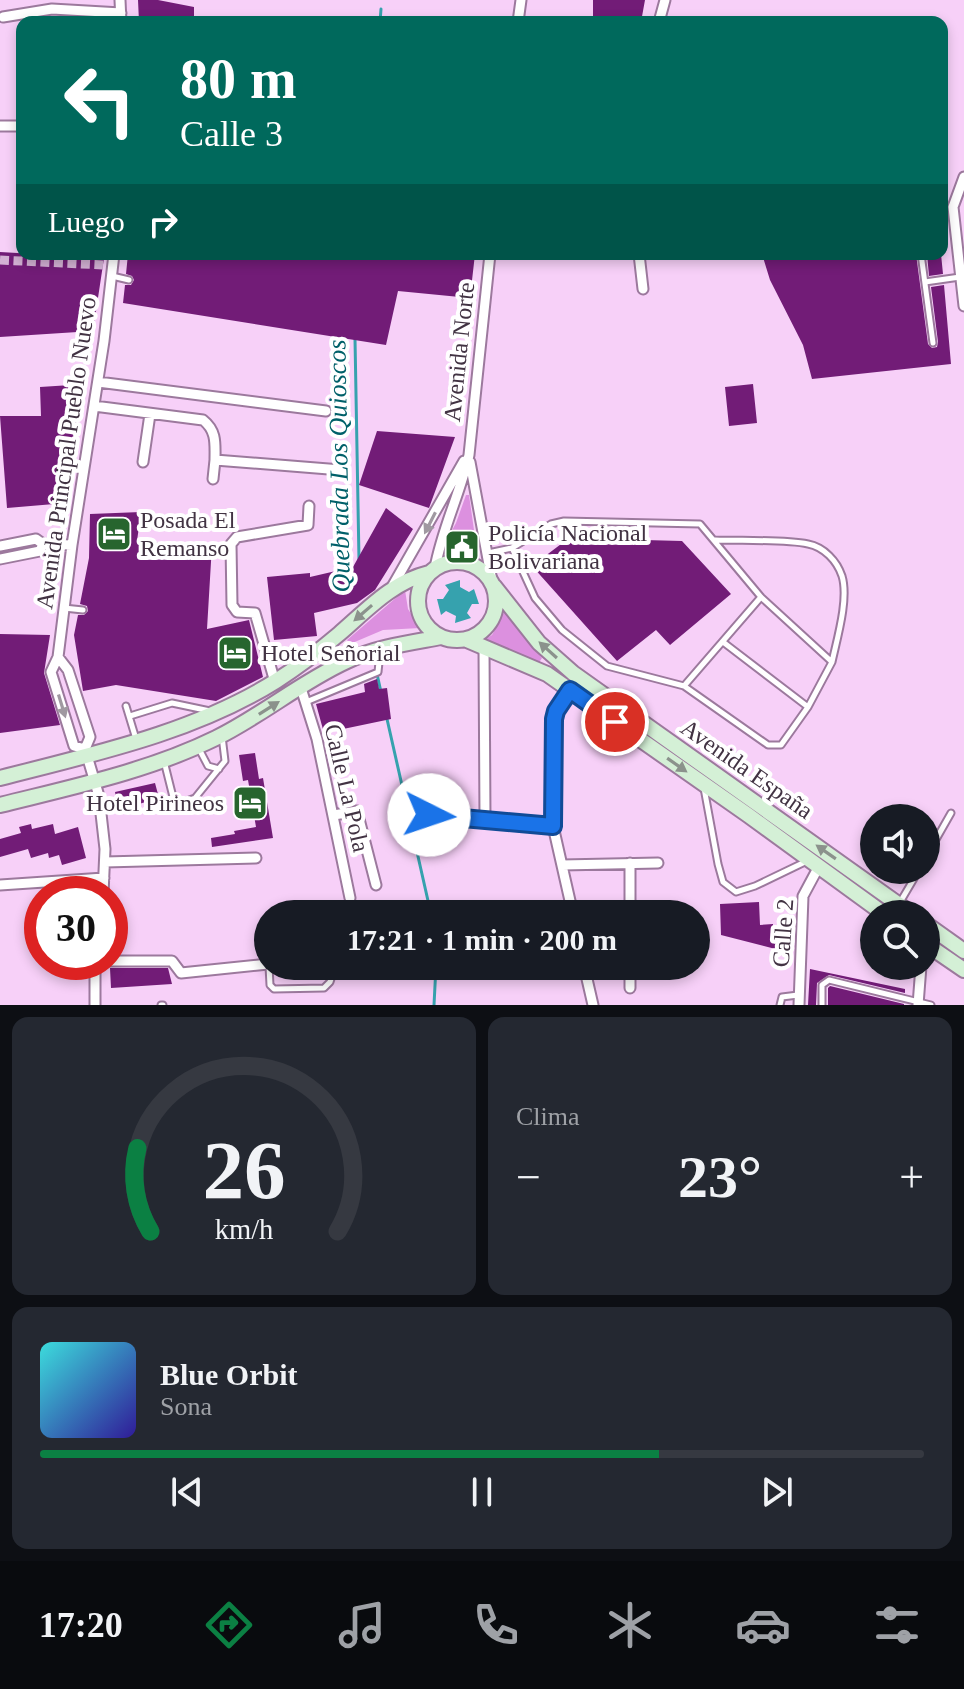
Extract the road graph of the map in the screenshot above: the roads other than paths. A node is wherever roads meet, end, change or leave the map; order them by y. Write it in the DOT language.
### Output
graph roads {
  1 [pos="106,16"];
  2 [pos="3,17"];
  3 [pos="964,177"];
  4 [pos="489,260"];
  5 [pos="640,260"];
  6 [pos="922,260"];
  7 [pos="110,261"];
  8 [pos="961,273"];
  9 [pos="111,276"];
  10 [pos="129,280"];
  11 [pos="925,282"];
  12 [pos="643,289"];
  13 [pos="964,306"];
  14 [pos="933,343"];
  15 [pos="98,382"];
  16 [pos="94,406"];
  17 [pos="326,411"];
  18 [pos="150,414"];
  19 [pos="469,455"];
  20 [pos="215,460"];
  21 [pos="143,462"];
  22 [pos="341,470"];
  23 [pos="213,479"];
  24 [pos="309,506"];
  25 [pos="714,540"];
  26 [pos="43,544"];
  27 [pos="72,545"];
  28 [pos="0,546"];
  29 [pos="512,548"];
  30 [pos="487,553"];
  31 [pos="0,559"];
  32 [pos="432,571"];
  33 [pos="493,584"];
  34 [pos="391,589"];
  35 [pos="761,597"];
  36 [pos="63,607"];
  37 [pos="83,610"];
  38 [pos="441,637"];
  39 [pos="467,640"];
  40 [pos="723,642"];
  41 [pos="380,648"];
  42 [pos="484,648"];
  43 [pos="58,657"];
  44 [pos="832,662"];
  45 [pos="275,682"];
  46 [pos="684,686"];
  47 [pos="570,690"];
  48 [pos="303,695"];
  49 [pos="126,706"];
  50 [pos="808,707"];
  51 [pos="214,713"];
  52 [pos="130,716"];
  53 [pos="222,735"];
  54 [pos="137,740"];
  55 [pos="198,746"];
  56 [pos="86,753"];
  57 [pos="163,759"];
  58 [pos="219,769"];
  59 [pos="0,778"];
  60 [pos="94,779"];
  61 [pos="704,783"];
  62 [pos="0,805"];
  63 [pos="951,813"];
  64 [pos="334,815"];
  65 [pos="429,815"];
  66 [pos="485,819"];
  67 [pos="553,826"];
  68 [pos="940,832"];
  69 [pos="256,858"];
  70 [pos="105,862"];
  71 [pos="630,863"];
  72 [pos="658,863"];
  73 [pos="814,864"];
  74 [pos="562,865"];
  75 [pos="104,876"];
  76 [pos="24,883"];
  77 [pos="0,885"];
  78 [pos="376,885"];
  79 [pos="350,898"];
  80 [pos="570,900"];
  81 [pos="630,900"];
  82 [pos="864,900"];
  83 [pos="892,900"];
  84 [pos="940,934"];
  85 [pos="964,951"];
  86 [pos="940,954"];
  87 [pos="128,961"];
  88 [pos="254,966"];
  89 [pos="964,970"];
  90 [pos="95,980"];
  91 [pos="270,980"];
  92 [pos="331,980"];
  93 [pos="587,980"];
  94 [pos="630,980"];
  95 [pos="920,980"];
  96 [pos="630,988"];
  97 [pos="799,1000"];
  98 [pos="918,1003"];
  99 [pos="95,1005"];
  100 [pos="593,1005"];
  101 [pos="780,1005"];
  102 [pos="822,1005"];
  103 [pos="931,1005"];
  1 -- 2 [label="street"];
  3 -- 8 [label="street"];
  4 -- 19 [label="street, Avenida Norte"];
  5 -- 12 [label="street"];
  6 -- 11 [label="lane"];
  7 -- 9 [label="street, Avenida Principal Pueblo Nuevo"];
  8 -- 11 [label="lane"];
  8 -- 13 [label="street"];
  9 -- 10 [label="lane"];
  9 -- 15 [label="street, Avenida Principal Pueblo Nuevo"];
  11 -- 14 [label="lane"];
  15 -- 16 [label="street, Avenida Principal Pueblo Nuevo"];
  15 -- 17 [label="street"];
  16 -- 18 [label="street"];
  16 -- 27 [label="street, Avenida Principal Pueblo Nuevo"];
  18 -- 20 [label="street"];
  18 -- 21 [label="street"];
  19 -- 30 [label="street, Avenida Norte"];
  19 -- 32 [label="street, Avenida Norte"];
  19 -- 34 [label="street, one-way"];
  20 -- 22 [label="street"];
  20 -- 23 [label="street"];
  24 -- 45 [label="street"];
  25 -- 29 [label="lane"];
  25 -- 35 [label="lane"];
  25 -- 44 [label="lane"];
  26 -- 27 [label="street"];
  26 -- 28 [label="street"];
  26 -- 31 [label="street"];
  27 -- 36 [label="street, Avenida Principal Pueblo Nuevo"];
  29 -- 30 [label="lane"];
  29 -- 46 [label="lane"];
  30 -- 33 [label="street, Avenida Norte"];
  32 -- 33 [label="main road"];
  32 -- 34 [label="main road"];
  32 -- 38 [label="main road"];
  33 -- 39 [label="main road"];
  83 -- 33 [label="main road, Avenida España, one-way"];
  34 -- 45 [label="main road, one-way"];
  35 -- 40 [label="lane"];
  35 -- 44 [label="lane"];
  36 -- 37 [label="lane"];
  36 -- 43 [label="street, Avenida Principal Pueblo Nuevo"];
  38 -- 39 [label="main road"];
  38 -- 41 [label="main road"];
  39 -- 42 [label="main road, Avenida España"];
  40 -- 46 [label="lane"];
  40 -- 50 [label="lane"];
  41 -- 48 [label="main road"];
  41 -- 48 [label="lane"];
  42 -- 47 [label="main road, Avenida España"];
  42 -- 66 [label="street"];
  43 -- 56 [label="street, Avenida Principal Pueblo Nuevo"];
  43 -- 56 [label="street, Avenida Principal Pueblo Nuevo, one-way"];
  44 -- 50 [label="lane"];
  45 -- 51 [label="main road"];
  46 -- 50 [label="lane"];
  47 -- 61 [label="main road, Avenida España, one-way"];
  47 -- 67 [label="street"];
  53 -- 48 [label="main road, one-way"];
  48 -- 64 [label="street, Calle La Pola"];
  49 -- 52 [label="lane"];
  51 -- 52 [label="lane"];
  51 -- 54 [label="main road"];
  52 -- 54 [label="lane"];
  53 -- 55 [label="main road"];
  53 -- 58 [label="lane"];
  54 -- 56 [label="main road"];
  55 -- 57 [label="main road"];
  55 -- 58 [label="lane"];
  56 -- 59 [label="main road"];
  56 -- 60 [label="street, Avenida Principal Pueblo Nuevo"];
  57 -- 58 [label="lane"];
  57 -- 60 [label="main road"];
  60 -- 62 [label="main road"];
  60 -- 70 [label="street, Avenida Principal Pueblo Nuevo"];
  61 -- 73 [label="main road, Avenida España"];
  61 -- 73 [label="lane"];
  63 -- 68 [label="lane"];
  64 -- 78 [label="street"];
  64 -- 79 [label="street, Calle La Pola"];
  65 -- 66 [label="street"];
  66 -- 67 [label="street"];
  67 -- 74 [label="street"];
  69 -- 70 [label="street"];
  70 -- 75 [label="street, Avenida Principal Pueblo Nuevo"];
  71 -- 72 [label="street"];
  71 -- 74 [label="street"];
  71 -- 81 [label="street"];
  73 -- 82 [label="main road, Avenida España"];
  73 -- 97 [label="street, Calle 2"];
  74 -- 80 [label="street"];
  76 -- 77 [label="street"];
  84 -- 85 [label="main road"];
  86 -- 89 [label="main road"];
  87 -- 88 [label="street"];
  90 -- 99 [label="street"];
  91 -- 92 [label="lane"];
  93 -- 100 [label="street"];
  94 -- 96 [label="street"];
  95 -- 98 [label="street"];
  97 -- 101 [label="lane"];
  98 -- 102 [label="lane"];
  98 -- 103 [label="lane"];
}
